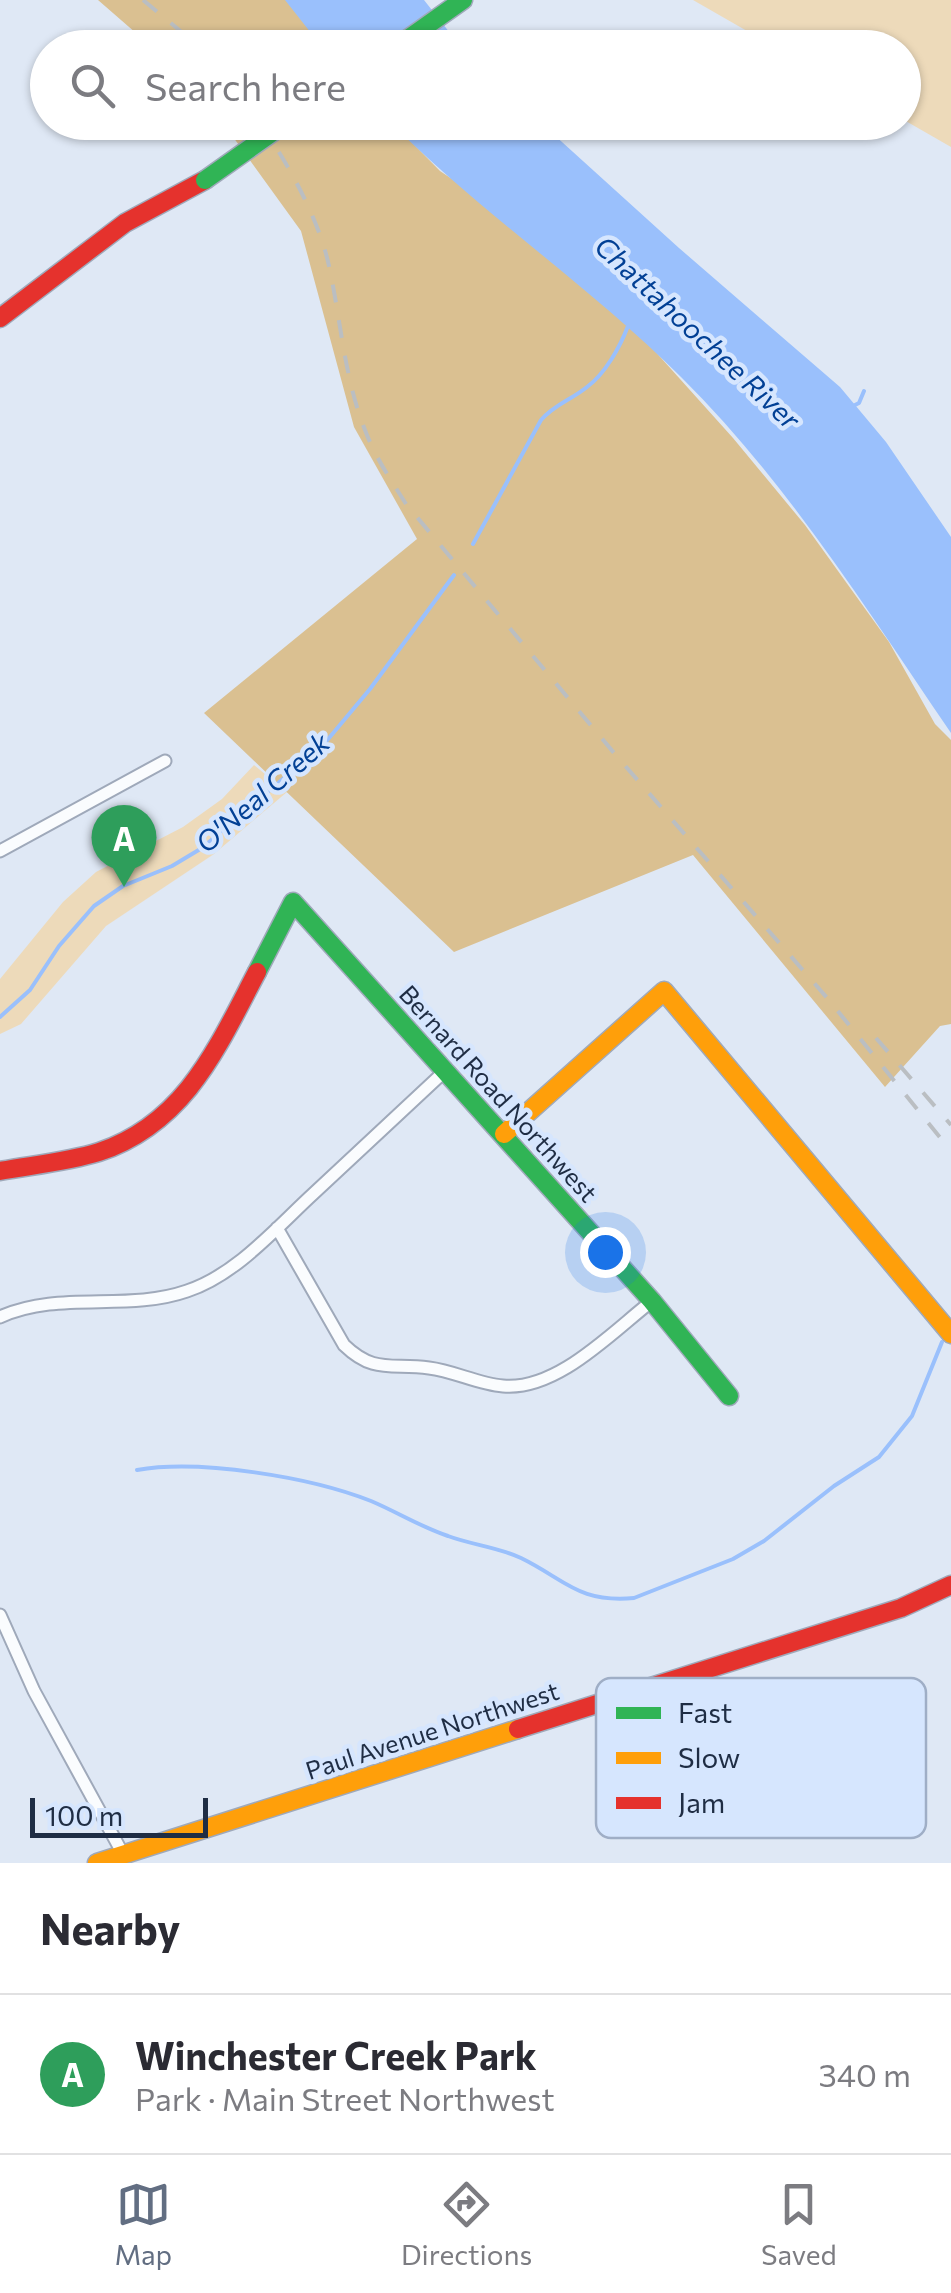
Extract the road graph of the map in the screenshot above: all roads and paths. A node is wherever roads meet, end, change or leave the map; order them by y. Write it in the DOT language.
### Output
graph roads {
  1 [pos="463,0"];
  2 [pos="420,30"];
  3 [pos="262,140"];
  4 [pos="0,318"];
  5 [pos="165,761"];
  6 [pos="0,852"];
  7 [pos="446,1070"];
  8 [pos="504,1134"];
  9 [pos="0,1170"];
  10 [pos="277,1228"];
  11 [pos="652,1301"];
  12 [pos="0,1317"];
  13 [pos="951,1334"];
  14 [pos="729,1396"];
  15 [pos="951,1585"];
  16 [pos="0,1615"];
  17 [pos="680,1678"];
  18 [pos="596,1705"];
  19 [pos="124,1854"];
  20 [pos="97,1863"];
  1 -- 2 [label="street"];
  3 -- 4 [label="street, bridge"];
  5 -- 6 [label="street"];
  7 -- 8 [label="street, Bernard Road Northwest"];
  7 -- 9 [label="street, Bernard Road Northwest"];
  7 -- 10 [label="street"];
  8 -- 11 [label="street, Bernard Road Northwest"];
  8 -- 13 [label="street"];
  10 -- 11 [label="street"];
  10 -- 12 [label="street"];
  11 -- 14 [label="street, Bernard Road Northwest"];
  15 -- 17 [label="street, Paul Avenue Northwest"];
  16 -- 19 [label="street"];
  18 -- 19 [label="street, Paul Avenue Northwest"];
  19 -- 20 [label="street, Paul Avenue Northwest"];
}
